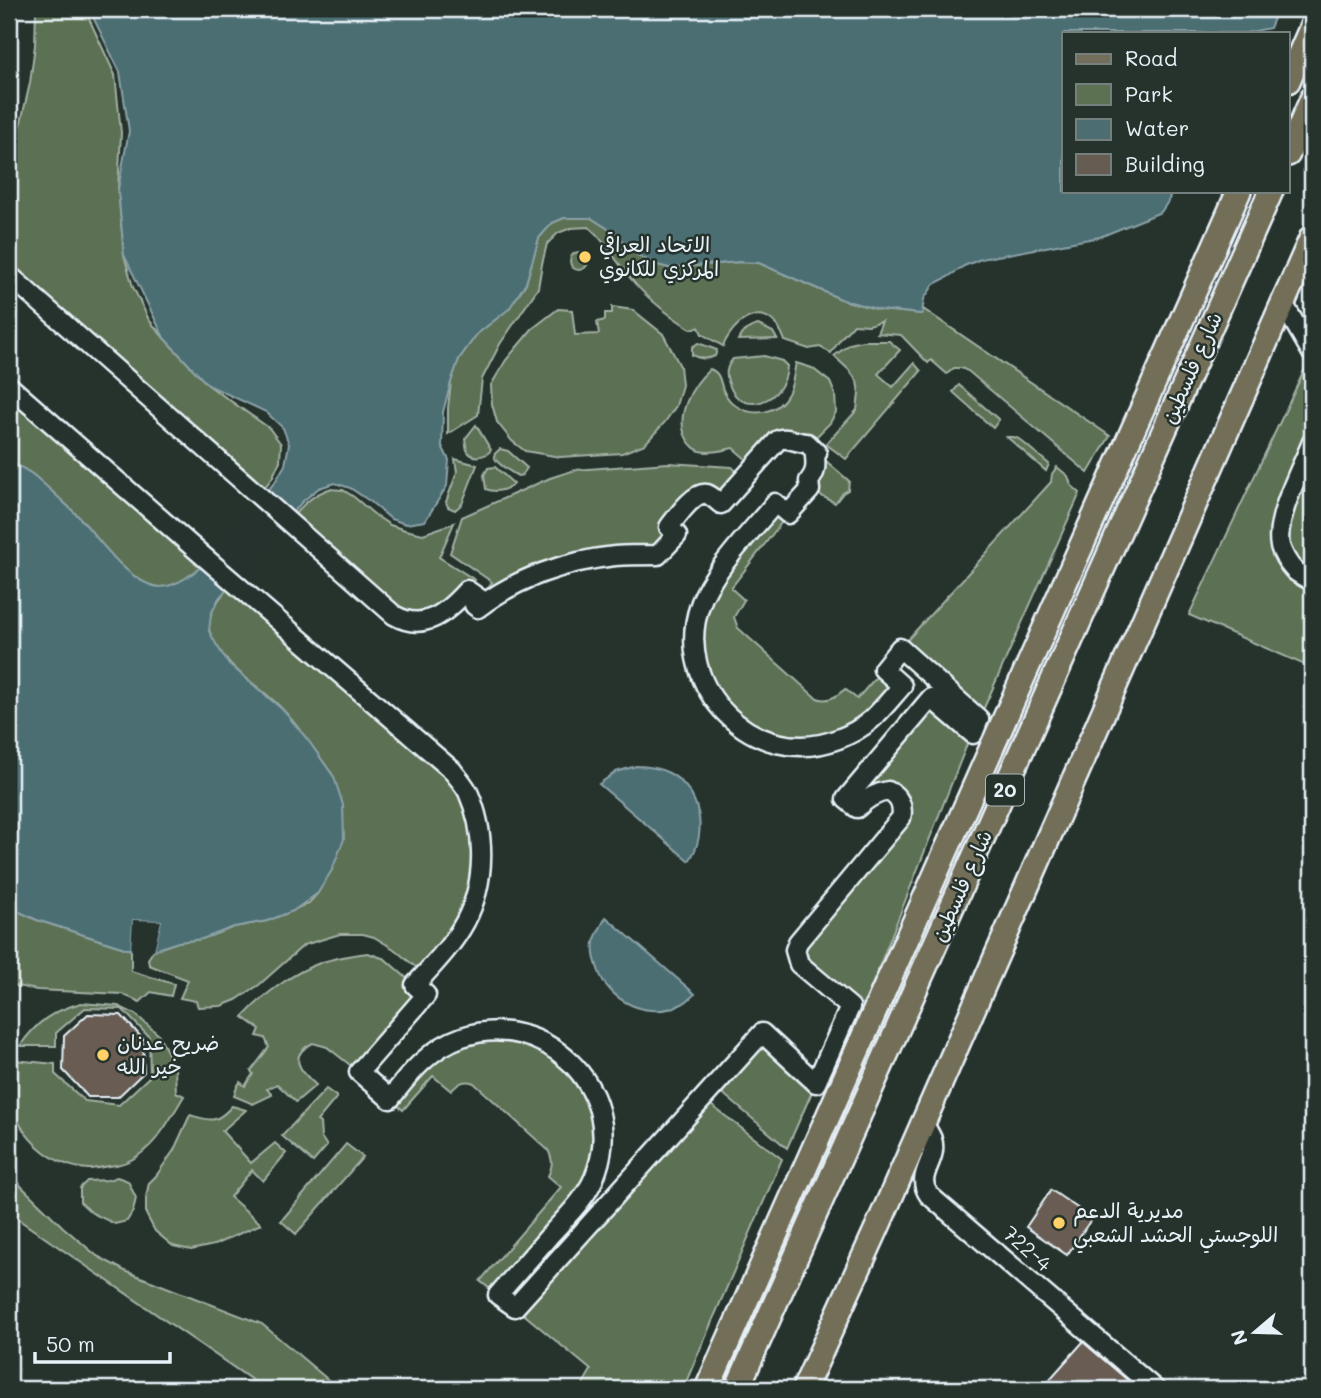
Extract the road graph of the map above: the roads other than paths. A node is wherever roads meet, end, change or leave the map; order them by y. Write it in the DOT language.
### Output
graph roads {
  1 [pos="1312,26"];
  2 [pos="1290,76"];
  3 [pos="1312,99"];
  4 [pos="1290,149"];
  5 [pos="1239,192"];
  6 [pos="1271,192"];
  7 [pos="1312,237"];
  8 [pos="9,275"];
  9 [pos="1283,303"];
  10 [pos="1312,353"];
  11 [pos="9,386"];
  12 [pos="1312,442"];
  13 [pos="1312,581"];
  14 [pos="907,1009"];
  15 [pos="862,1039"];
  16 [pos="844,1080"];
  17 [pos="923,1123"];
  18 [pos="850,1136"];
  19 [pos="707,1389"];
  20 [pos="737,1389"];
  21 [pos="804,1389"];
  22 [pos="1155,1389"];
  1 -- 2 [label="main road"];
  3 -- 4 [label="main road"];
  5 -- 15 [label="main road"];
  6 -- 14 [label="main road, شارع فلسطين / 20"];
  7 -- 9 [label="main road"];
  8 -- 11 [label="street"];
  9 -- 10 [label="street"];
  9 -- 17 [label="main road"];
  12 -- 13 [label="street"];
  14 -- 15 [label="main road"];
  14 -- 18 [label="main road, شارع فلسطين / 20"];
  15 -- 16 [label="main road"];
  16 -- 18 [label="main road"];
  16 -- 19 [label="main road"];
  17 -- 21 [label="main road"];
  17 -- 22 [label="street, 722-4"];
  18 -- 20 [label="main road, شارع فلسطين / 20"];
}
